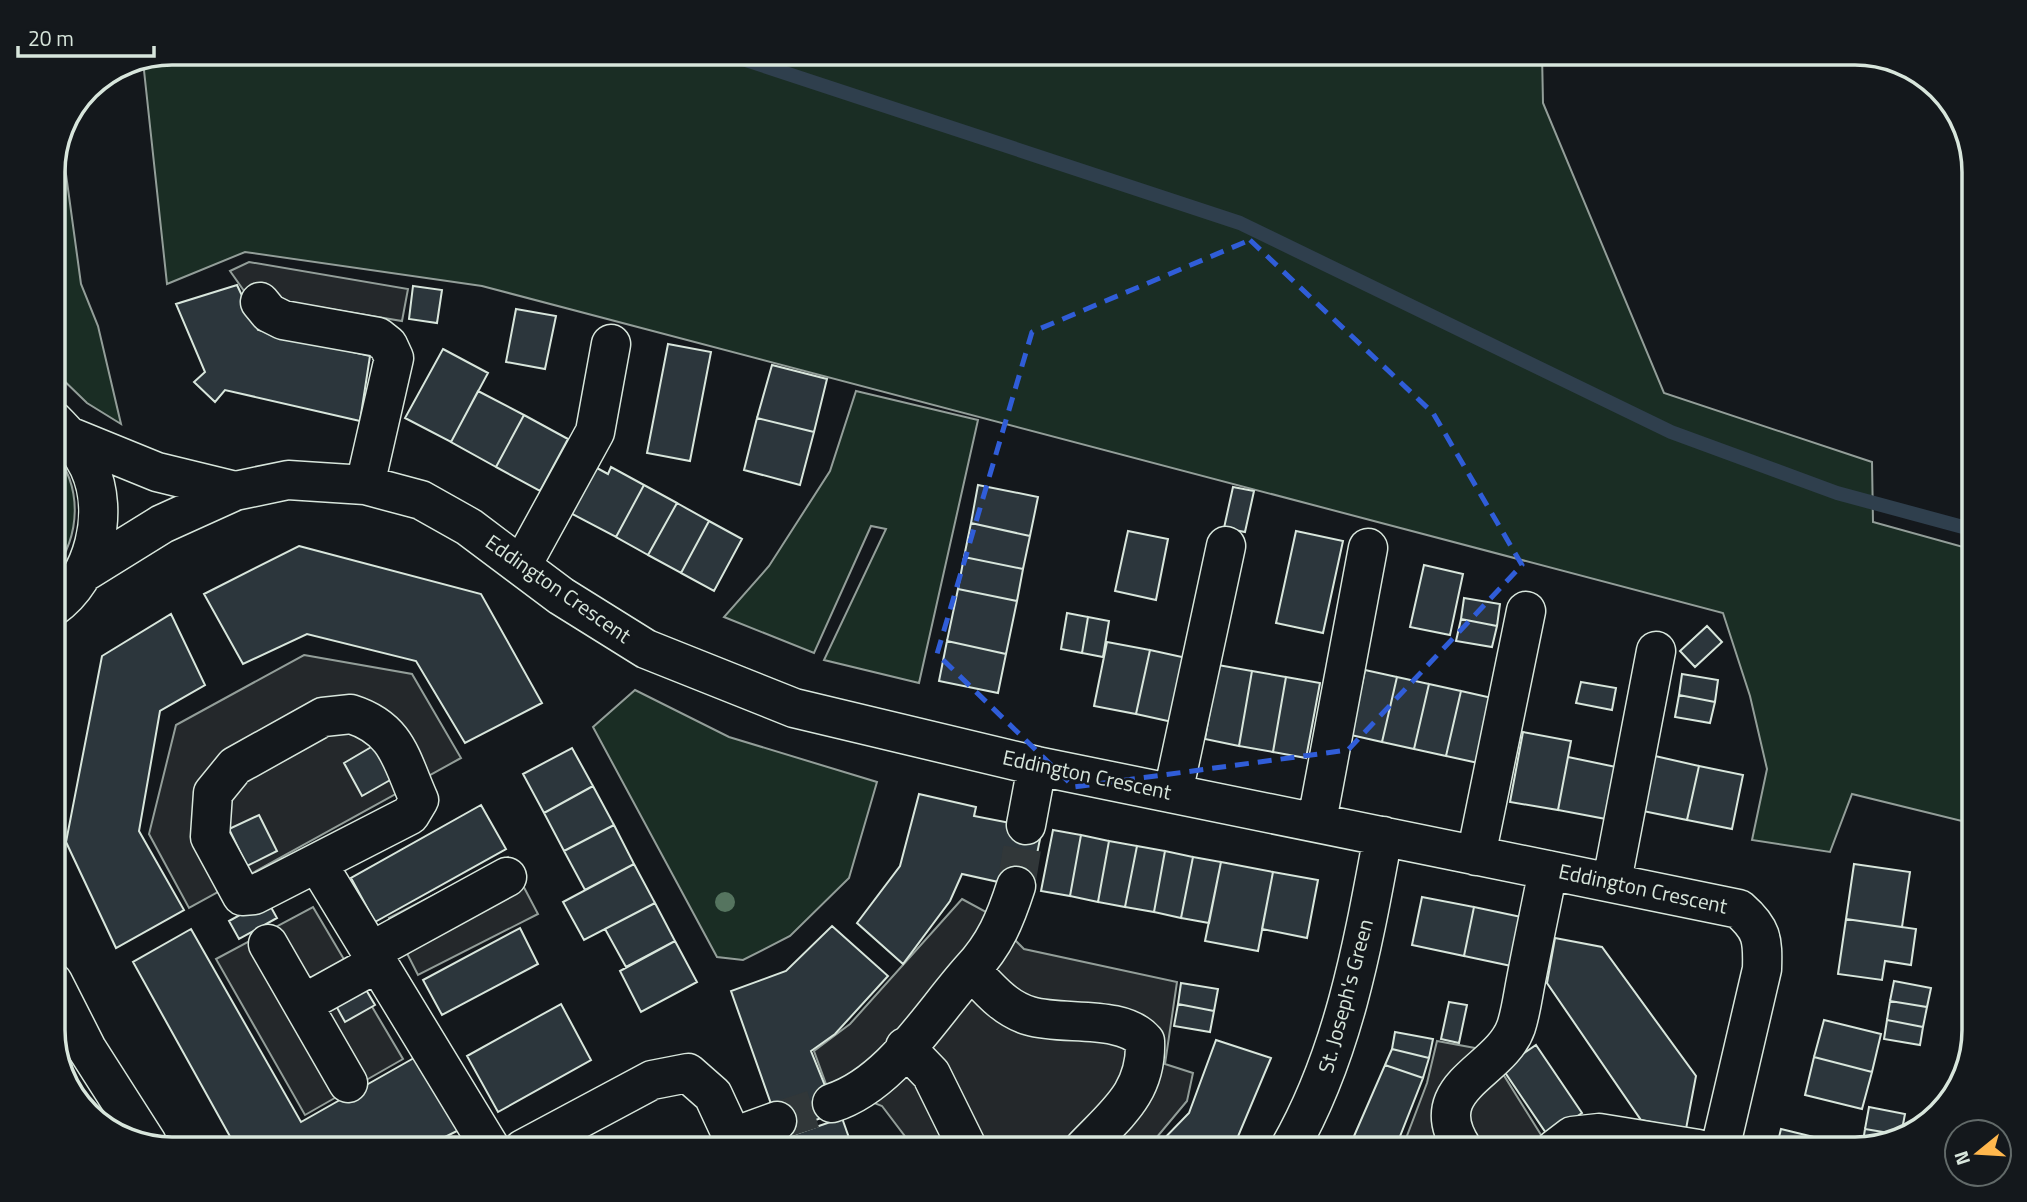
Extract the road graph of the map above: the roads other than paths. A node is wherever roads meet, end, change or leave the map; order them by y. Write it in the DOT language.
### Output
graph roads {
  1 [pos="260,302"];
  2 [pos="611,344"];
  3 [pos="65,430"];
  4 [pos="65,433"];
  5 [pos="365,485"];
  6 [pos="235,491"];
  7 [pos="1226,546"];
  8 [pos="1368,548"];
  9 [pos="522,565"];
  10 [pos="83,573"];
  11 [pos="65,595"];
  12 [pos="1526,611"];
  13 [pos="1657,651"];
  14 [pos="1037,766"];
  15 [pos="1173,793"];
  16 [pos="1317,821"];
  17 [pos="1026,825"];
  18 [pos="1383,836"];
  19 [pos="1476,856"];
  20 [pos="317,863"];
  21 [pos="1548,870"];
  22 [pos="507,877"];
  23 [pos="1612,881"];
  24 [pos="1016,886"];
  25 [pos="268,944"];
  26 [pos="374,957"];
  27 [pos="971,970"];
  28 [pos="303,1004"];
  29 [pos="65,1006"];
  30 [pos="905,1048"];
  31 [pos="348,1083"];
  32 [pos="832,1103"];
  33 [pos="777,1121"];
  34 [pos="129,1128"];
  35 [pos="483,1137"];
  36 [pos="547,1137"];
  37 [pos="733,1137"];
  38 [pos="747,1137"];
  39 [pos="962,1137"];
  40 [pos="1095,1137"];
  41 [pos="1296,1137"];
  42 [pos="1456,1137"];
  43 [pos="1571,1137"];
  44 [pos="1623,1137"];
  45 [pos="1723,1137"];
  1 -- 5 [label="street"];
  2 -- 9 [label="street"];
  3 -- 6 [label="street, Eddington Crescent"];
  4 -- 10 [label="street"];
  5 -- 6 [label="street, Eddington Crescent"];
  5 -- 9 [label="street, Eddington Crescent"];
  6 -- 10 [label="street, Eddington Crescent"];
  7 -- 15 [label="street"];
  8 -- 16 [label="street"];
  9 -- 14 [label="street, Eddington Crescent"];
  10 -- 11 [label="street"];
  12 -- 19 [label="street"];
  13 -- 23 [label="street"];
  14 -- 15 [label="street, Eddington Crescent"];
  14 -- 17 [label="street"];
  15 -- 16 [label="street, Eddington Crescent"];
  16 -- 18 [label="street, Eddington Crescent"];
  18 -- 19 [label="street, Eddington Crescent"];
  18 -- 41 [label="street, St. Joseph's Green"];
  19 -- 21 [label="street, Eddington Crescent"];
  20 -- 20 [label="street"];
  20 -- 26 [label="street"];
  21 -- 23 [label="street, Eddington Crescent"];
  21 -- 42 [label="street"];
  22 -- 26 [label="street"];
  23 -- 45 [label="street, Eddington Crescent"];
  24 -- 27 [label="street"];
  25 -- 28 [label="street"];
  26 -- 28 [label="street"];
  26 -- 35 [label="street"];
  27 -- 30 [label="street"];
  27 -- 40 [label="street"];
  28 -- 31 [label="street"];
  29 -- 34 [label="street"];
  30 -- 32 [label="street"];
  30 -- 39 [label="street"];
  33 -- 38 [label="street"];
  36 -- 37 [label="street"];
  43 -- 44 [label="street"];
}
